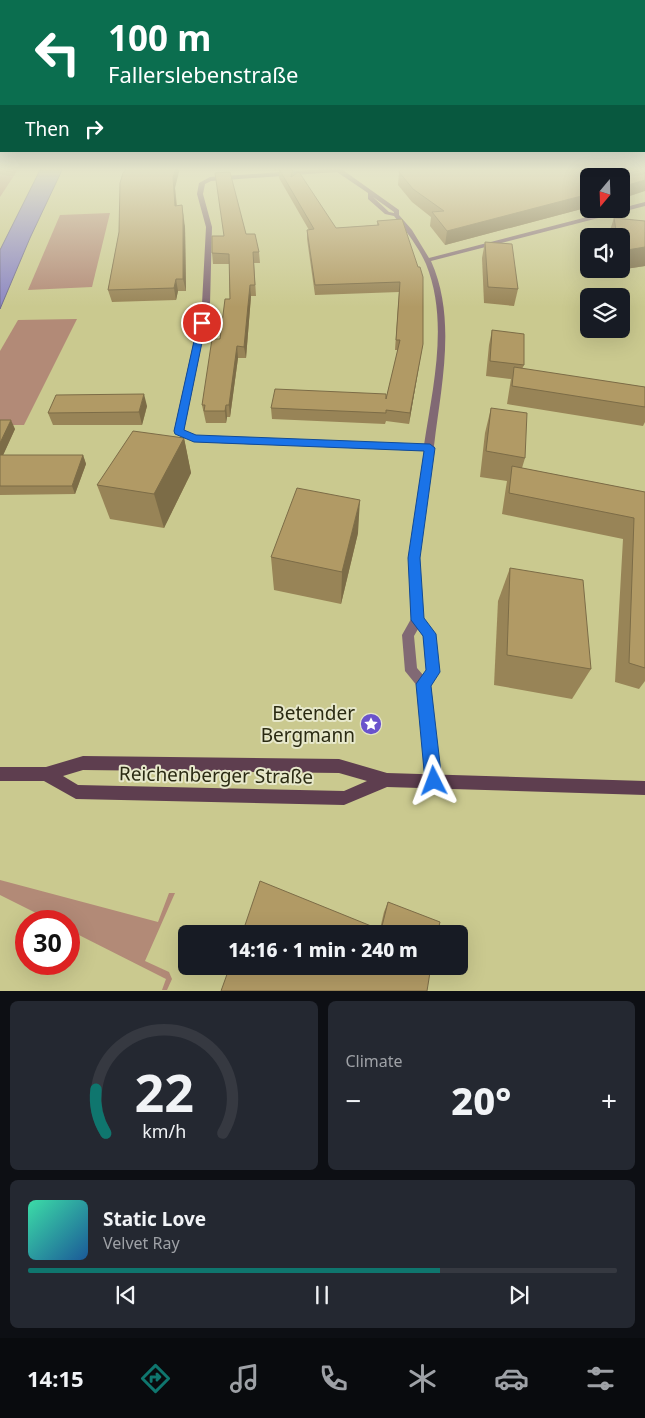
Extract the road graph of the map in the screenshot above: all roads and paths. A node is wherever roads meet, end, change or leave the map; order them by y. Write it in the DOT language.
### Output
graph roads {
  1 [pos="206,214"];
  2 [pos="393,214"];
  3 [pos="605,214"];
  4 [pos="428,260"];
  5 [pos="430,448"];
  6 [pos="418,620"];
  7 [pos="424,684"];
  8 [pos="0,774"];
  9 [pos="46,774"];
  10 [pos="387,780"];
  11 [pos="434,781"];
  12 [pos="645,788"];
  1 -- 5 [label="street"];
  2 -- 4 [label="street"];
  3 -- 4 [label="street"];
  4 -- 5 [label="street"];
  5 -- 6 [label="street"];
  6 -- 7 [label="street"];
  6 -- 7 [label="street"];
  7 -- 11 [label="street"];
  8 -- 9 [label="street, Reichenberger Straße"];
  9 -- 10 [label="street, Reichenberger Straße"];
  9 -- 10 [label="street, Reichenberger Straße"];
  10 -- 11 [label="street, Reichenberger Straße"];
  11 -- 12 [label="street, Reichenberger Straße"];
}
